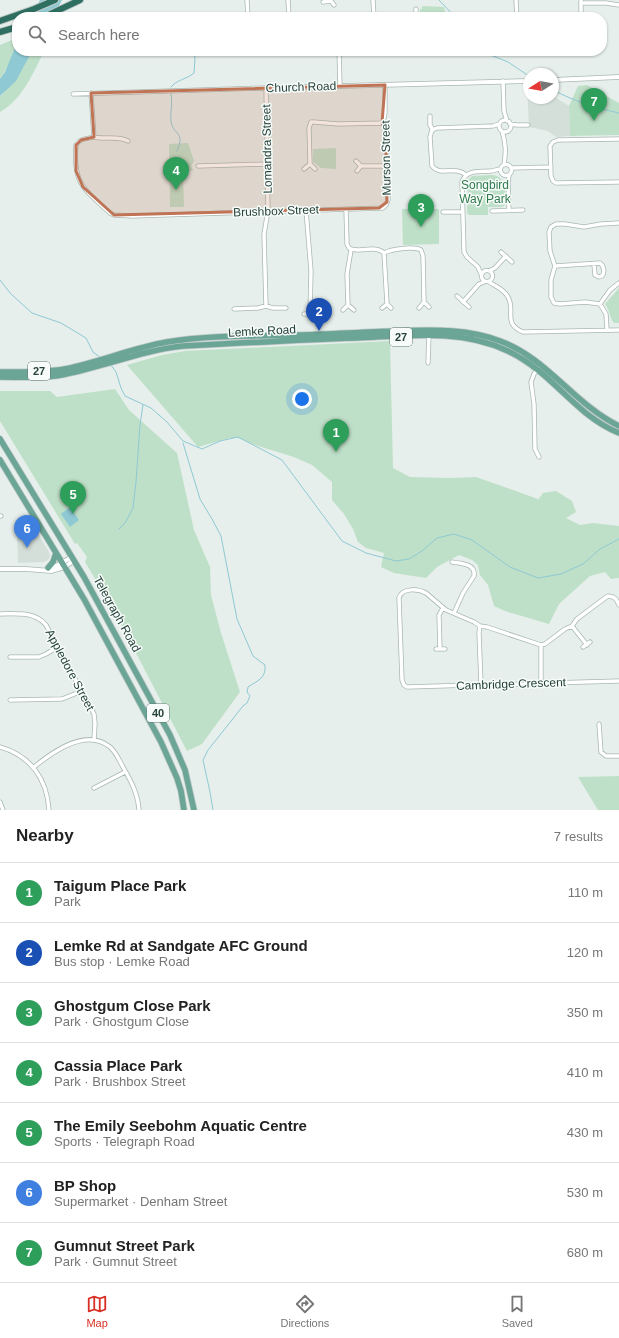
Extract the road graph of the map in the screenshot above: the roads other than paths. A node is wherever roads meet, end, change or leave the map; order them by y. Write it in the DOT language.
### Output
graph roads {
  1 [pos="55,0"];
  2 [pos="80,0"];
  3 [pos="247,0"];
  4 [pos="288,0"];
  5 [pos="331,0"];
  6 [pos="373,0"];
  7 [pos="516,0"];
  8 [pos="323,2"];
  9 [pos="581,2"];
  10 [pos="619,5"];
  11 [pos="334,6"];
  12 [pos="26,12"];
  13 [pos="56,12"];
  14 [pos="248,12"];
  15 [pos="289,12"];
  16 [pos="374,12"];
  17 [pos="517,12"];
  18 [pos="12,17"];
  19 [pos="0,21"];
  20 [pos="12,28"];
  21 [pos="0,32"];
  22 [pos="339,56"];
  23 [pos="619,77"];
  24 [pos="559,80"];
  25 [pos="523,81"];
  26 [pos="503,82"];
  27 [pos="384,85"];
  28 [pos="340,86"];
  29 [pos="266,88"];
  30 [pos="73,94"];
  31 [pos="91,94"];
  32 [pos="504,111"];
  33 [pos="430,116"];
  34 [pos="383,123"];
  35 [pos="509,124"];
  36 [pos="528,125"];
  37 [pos="501,126"];
  38 [pos="433,130"];
  39 [pos="507,131"];
  40 [pos="94,137"];
  41 [pos="619,139"];
  42 [pos="505,140"];
  43 [pos="128,141"];
  44 [pos="506,158"];
  45 [pos="356,161"];
  46 [pos="267,164"];
  47 [pos="310,164"];
  48 [pos="504,165"];
  49 [pos="198,166"];
  50 [pos="361,166"];
  51 [pos="387,166"];
  52 [pos="551,167"];
  53 [pos="511,168"];
  54 [pos="304,169"];
  55 [pos="315,169"];
  56 [pos="357,171"];
  57 [pos="501,171"];
  58 [pos="466,175"];
  59 [pos="507,176"];
  60 [pos="619,182"];
  61 [pos="385,206"];
  62 [pos="346,209"];
  63 [pos="306,210"];
  64 [pos="509,210"];
  65 [pos="523,210"];
  66 [pos="268,211"];
  67 [pos="492,211"];
  68 [pos="443,212"];
  69 [pos="463,212"];
  70 [pos="619,223"];
  71 [pos="351,250"];
  72 [pos="501,252"];
  73 [pos="384,253"];
  74 [pos="506,256"];
  75 [pos="512,262"];
  76 [pos="594,264"];
  77 [pos="555,266"];
  78 [pos="478,268"];
  79 [pos="495,268"];
  80 [pos="487,271"];
  81 [pos="492,276"];
  82 [pos="484,279"];
  83 [pos="619,283"];
  84 [pos="496,285"];
  85 [pos="457,296"];
  86 [pos="424,302"];
  87 [pos="463,302"];
  88 [pos="387,304"];
  89 [pos="600,304"];
  90 [pos="348,305"];
  91 [pos="266,306"];
  92 [pos="429,307"];
  93 [pos="469,307"];
  94 [pos="286,308"];
  95 [pos="382,308"];
  96 [pos="391,308"];
  97 [pos="419,308"];
  98 [pos="234,309"];
  99 [pos="343,310"];
  100 [pos="354,310"];
  101 [pos="304,314"];
  102 [pos="310,314"];
  103 [pos="319,314"];
  104 [pos="607,330"];
  105 [pos="619,330"];
  106 [pos="429,333"];
  107 [pos="428,363"];
  108 [pos="539,366"];
  109 [pos="80,368"];
  110 [pos="0,372"];
  111 [pos="0,377"];
  112 [pos="619,426"];
  113 [pos="619,434"];
  114 [pos="0,439"];
  115 [pos="539,457"];
  116 [pos="0,460"];
  117 [pos="56,553"];
  118 [pos="73,558"];
  119 [pos="452,562"];
  120 [pos="63,565"];
  121 [pos="48,568"];
  122 [pos="0,569"];
  123 [pos="40,569"];
  124 [pos="618,599"];
  125 [pos="619,605"];
  126 [pos="443,608"];
  127 [pos="454,613"];
  128 [pos="0,614"];
  129 [pos="480,626"];
  130 [pos="572,626"];
  131 [pos="541,645"];
  132 [pos="587,645"];
  133 [pos="58,648"];
  134 [pos="440,649"];
  135 [pos="10,657"];
  136 [pos="619,680"];
  137 [pos="541,682"];
  138 [pos="480,684"];
  139 [pos="82,690"];
  140 [pos="10,700"];
  141 [pos="599,724"];
  142 [pos="94,740"];
  143 [pos="0,747"];
  144 [pos="619,756"];
  145 [pos="33,768"];
  146 [pos="126,772"];
  147 [pos="94,788"];
  148 [pos="0,802"];
  149 [pos="3,810"];
  150 [pos="49,810"];
  151 [pos="139,810"];
  152 [pos="184,810"];
  153 [pos="194,810"];
  1 -- 12 [label="highway"];
  2 -- 13 [label="highway"];
  3 -- 14 [label="street"];
  4 -- 15 [label="street"];
  5 -- 8 [label="street"];
  5 -- 11 [label="street"];
  6 -- 16 [label="street"];
  7 -- 17 [label="street"];
  9 -- 10 [label="street"];
  18 -- 19 [label="highway"];
  20 -- 21 [label="highway"];
  22 -- 28 [label="street"];
  23 -- 24 [label="street"];
  25 -- 26 [label="street, Church Road"];
  26 -- 27 [label="street, Church Road"];
  26 -- 32 [label="street"];
  27 -- 28 [label="street, Church Road"];
  27 -- 34 [label="street, Murson Street"];
  28 -- 29 [label="street, Church Road"];
  29 -- 31 [label="street, Church Road"];
  29 -- 46 [label="street, Lomandra Street"];
  30 -- 31 [label="street, Church Road"];
  31 -- 40 [label="street"];
  32 -- 35 [label="street"];
  32 -- 37 [label="street"];
  33 -- 38 [label="street"];
  34 -- 47 [label="street"];
  34 -- 51 [label="street, Murson Street"];
  35 -- 36 [label="street"];
  35 -- 37 [label="street"];
  35 -- 39 [label="street"];
  37 -- 38 [label="street"];
  37 -- 39 [label="street"];
  37 -- 42 [label="street"];
  38 -- 58 [label="street"];
  39 -- 42 [label="street"];
  40 -- 43 [label="street"];
  40 -- 66 [label="street, Brushbox Street"];
  41 -- 52 [label="street"];
  42 -- 44 [label="street"];
  44 -- 48 [label="street"];
  44 -- 53 [label="street"];
  45 -- 50 [label="street"];
  46 -- 49 [label="street"];
  46 -- 66 [label="street, Lomandra Street"];
  47 -- 54 [label="street"];
  47 -- 55 [label="street"];
  48 -- 53 [label="street"];
  48 -- 57 [label="street"];
  50 -- 51 [label="street"];
  50 -- 56 [label="street"];
  51 -- 61 [label="street, Murson Street"];
  52 -- 53 [label="street"];
  52 -- 60 [label="street"];
  53 -- 59 [label="street"];
  57 -- 58 [label="street"];
  57 -- 59 [label="street"];
  58 -- 69 [label="street"];
  59 -- 64 [label="street"];
  61 -- 62 [label="street, Brushbox Street"];
  62 -- 63 [label="street, Brushbox Street"];
  62 -- 71 [label="street"];
  63 -- 66 [label="street, Brushbox Street"];
  63 -- 102 [label="street"];
  64 -- 65 [label="street"];
  64 -- 67 [label="street"];
  66 -- 91 [label="street, Lomandra Street"];
  68 -- 69 [label="street"];
  69 -- 78 [label="street"];
  70 -- 77 [label="street"];
  71 -- 73 [label="street"];
  71 -- 90 [label="street"];
  72 -- 74 [label="street"];
  73 -- 86 [label="street"];
  73 -- 88 [label="street"];
  74 -- 75 [label="street"];
  74 -- 79 [label="street"];
  76 -- 77 [label="street"];
  77 -- 89 [label="street"];
  78 -- 80 [label="street"];
  78 -- 82 [label="street"];
  79 -- 80 [label="street"];
  79 -- 81 [label="street"];
  80 -- 81 [label="street"];
  80 -- 82 [label="street"];
  81 -- 82 [label="street"];
  81 -- 84 [label="street"];
  82 -- 84 [label="street"];
  82 -- 87 [label="street"];
  83 -- 89 [label="street"];
  84 -- 104 [label="street"];
  85 -- 87 [label="street"];
  86 -- 92 [label="street"];
  86 -- 97 [label="street"];
  87 -- 93 [label="street"];
  88 -- 95 [label="street"];
  88 -- 96 [label="street"];
  89 -- 104 [label="street"];
  90 -- 99 [label="street"];
  90 -- 100 [label="street"];
  91 -- 94 [label="street"];
  91 -- 98 [label="street"];
  101 -- 102 [label="street"];
  102 -- 103 [label="street"];
  104 -- 105 [label="street"];
  106 -- 107 [label="street"];
  106 -- 108 [label="main road, Lemke Road / 27"];
  106 -- 109 [label="main road, Lemke Road / 27"];
  108 -- 112 [label="main road, Lemke Road / 27"];
  108 -- 113 [label="main road, Lemke Road / 27"];
  108 -- 115 [label="street"];
  109 -- 110 [label="main road, Lemke Road / 27"];
  109 -- 111 [label="main road, Lemke Road / 27"];
  114 -- 118 [label="main road, Telegraph Road / 40"];
  116 -- 117 [label="main road, Telegraph Road / 40"];
  117 -- 120 [label="main road, Telegraph Road / 40"];
  117 -- 121 [label="main road"];
  118 -- 120 [label="street"];
  118 -- 153 [label="main road, Telegraph Road / 40"];
  119 -- 127 [label="street"];
  120 -- 121 [label="street"];
  120 -- 123 [label="street"];
  120 -- 152 [label="main road, Telegraph Road / 40"];
  121 -- 123 [label="street"];
  122 -- 123 [label="street"];
  124 -- 125 [label="street"];
  124 -- 130 [label="street"];
  126 -- 127 [label="street, Cambridge Crescent"];
  126 -- 134 [label="street"];
  126 -- 138 [label="street, Cambridge Crescent"];
  127 -- 129 [label="street, Cambridge Crescent"];
  128 -- 133 [label="street, Appledore Street"];
  129 -- 131 [label="street, Cambridge Crescent"];
  129 -- 138 [label="street"];
  130 -- 131 [label="street"];
  130 -- 132 [label="street"];
  131 -- 137 [label="street"];
  133 -- 135 [label="street"];
  133 -- 139 [label="street, Appledore Street"];
  136 -- 137 [label="street, Cambridge Crescent"];
  137 -- 138 [label="street, Cambridge Crescent"];
  139 -- 140 [label="street"];
  139 -- 142 [label="street, Appledore Street"];
  141 -- 144 [label="street"];
  142 -- 145 [label="street"];
  142 -- 146 [label="street"];
  143 -- 145 [label="street"];
  145 -- 150 [label="street"];
  146 -- 147 [label="street"];
  146 -- 151 [label="street"];
  148 -- 149 [label="street"];
}
